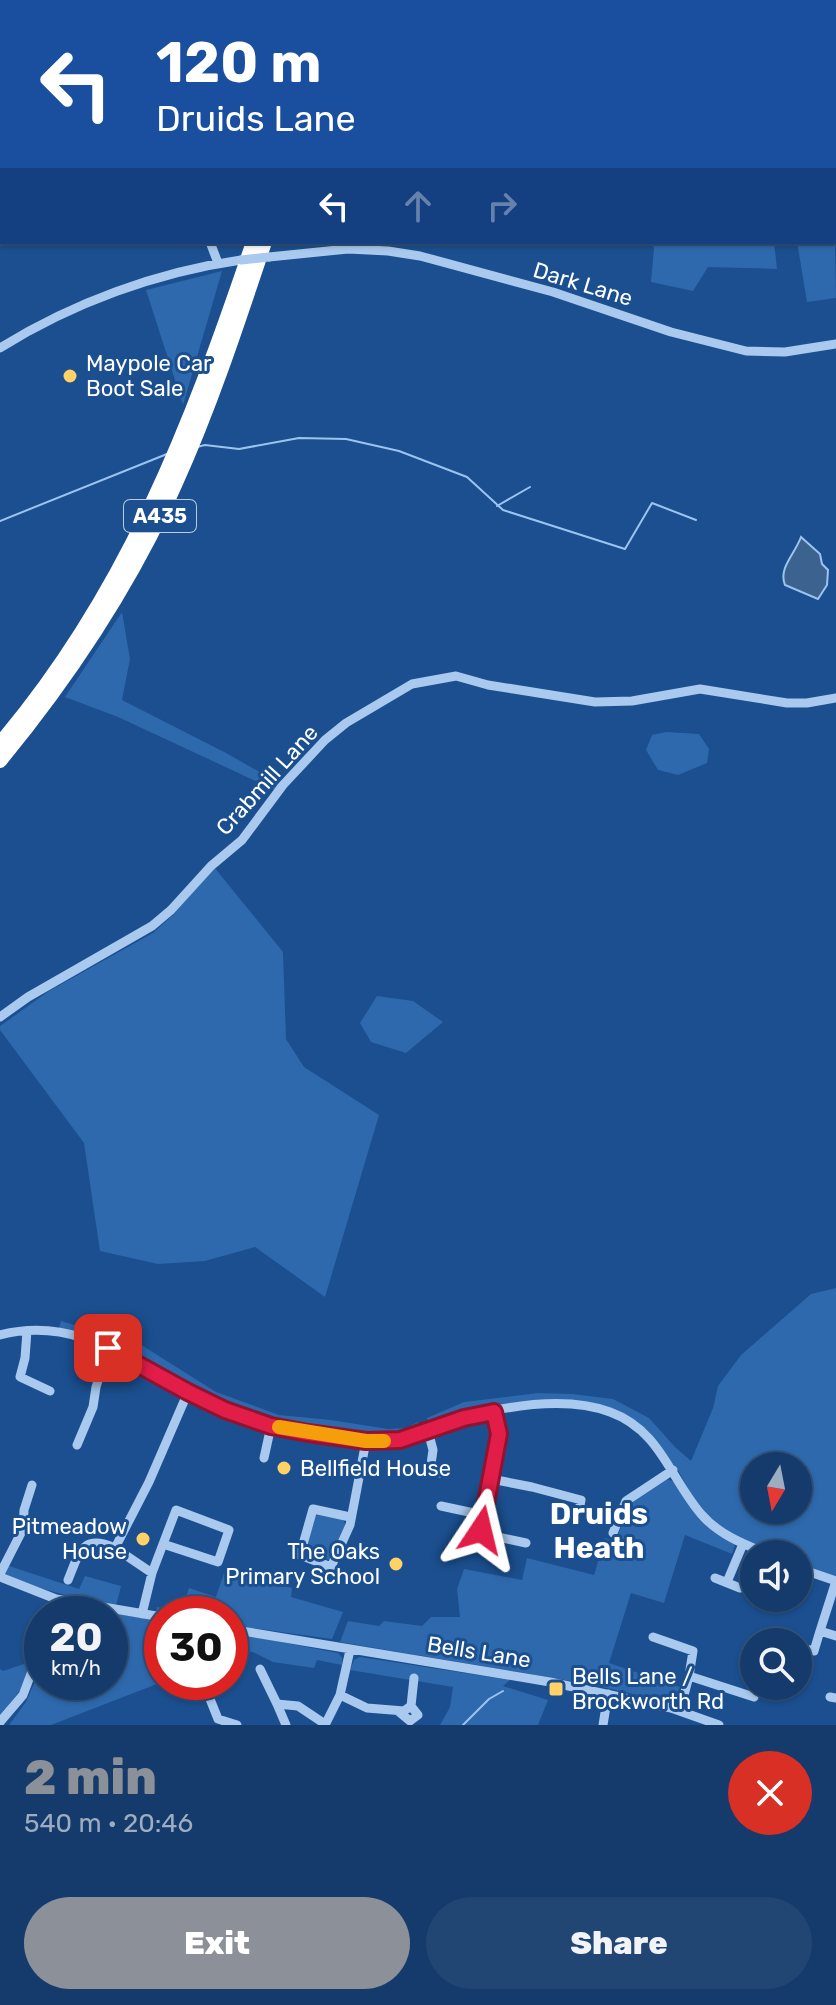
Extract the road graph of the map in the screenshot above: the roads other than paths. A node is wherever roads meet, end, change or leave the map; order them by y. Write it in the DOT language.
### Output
graph roads {
  1 [pos="211,244"];
  2 [pos="252,244"];
  3 [pos="267,249"];
  4 [pos="218,263"];
  5 [pos="836,344"];
  6 [pos="0,348"];
  7 [pos="836,698"];
  8 [pos="0,743"];
  9 [pos="0,761"];
  10 [pos="0,1017"];
  11 [pos="27,1331"];
  12 [pos="0,1335"];
  13 [pos="108,1348"];
  14 [pos="50,1391"];
  15 [pos="188,1392"];
  16 [pos="494,1412"];
  17 [pos="271,1426"];
  18 [pos="428,1431"];
  19 [pos="366,1441"];
  20 [pos="77,1445"];
  21 [pos="264,1458"];
  22 [pos="673,1470"];
  23 [pos="446,1474"];
  24 [pos="491,1479"];
  25 [pos="32,1485"];
  26 [pos="441,1506"];
  27 [pos="579,1511"];
  28 [pos="483,1515"];
  29 [pos="350,1517"];
  30 [pos="613,1533"];
  31 [pos="740,1542"];
  32 [pos="526,1543"];
  33 [pos="163,1544"];
  34 [pos="115,1548"];
  35 [pos="740,1551"];
  36 [pos="152,1573"];
  37 [pos="812,1573"];
  38 [pos="0,1576"];
  39 [pos="715,1578"];
  40 [pos="68,1580"];
  41 [pos="836,1581"];
  42 [pos="727,1582"];
  43 [pos="740,1588"];
  44 [pos="49,1596"];
  45 [pos="128,1612"];
  46 [pos="142,1614"];
  47 [pos="820,1631"];
  48 [pos="248,1632"];
  49 [pos="836,1636"];
  50 [pos="653,1637"];
  51 [pos="350,1650"];
  52 [pos="812,1651"];
  53 [pos="260,1669"];
  54 [pos="689,1676"];
  55 [pos="414,1678"];
  56 [pos="24,1692"];
  57 [pos="740,1692"];
  58 [pos="608,1694"];
  59 [pos="340,1695"];
  60 [pos="210,1700"];
  61 [pos="277,1704"];
  62 [pos="680,1711"];
  63 [pos="0,1722"];
  64 [pos="237,1725"];
  65 [pos="286,1725"];
  66 [pos="325,1725"];
  67 [pos="603,1725"];
  68 [pos="719,1725"];
  1 -- 4 [label="street"];
  2 -- 8 [label="highway, A435"];
  3 -- 4 [label="street, Dark Lane, bridge"];
  3 -- 5 [label="street, Dark Lane"];
  3 -- 9 [label="highway, A435"];
  4 -- 6 [label="street, Dark Lane"];
  7 -- 10 [label="street, Crabmill Lane"];
  11 -- 12 [label="street"];
  11 -- 13 [label="street"];
  11 -- 14 [label="street"];
  13 -- 15 [label="street"];
  13 -- 20 [label="street"];
  15 -- 17 [label="street"];
  15 -- 34 [label="street"];
  16 -- 18 [label="street"];
  16 -- 22 [label="street"];
  16 -- 24 [label="street"];
  17 -- 19 [label="street"];
  17 -- 21 [label="street"];
  18 -- 19 [label="street"];
  18 -- 23 [label="street"];
  19 -- 29 [label="street"];
  22 -- 30 [label="street"];
  22 -- 31 [label="street"];
  24 -- 27 [label="street"];
  24 -- 28 [label="street"];
  25 -- 38 [label="street"];
  26 -- 28 [label="street"];
  28 -- 32 [label="street"];
  29 -- 29 [label="street"];
  33 -- 33 [label="street"];
  33 -- 36 [label="street"];
  34 -- 36 [label="street"];
  34 -- 40 [label="street"];
  35 -- 42 [label="street"];
  36 -- 46 [label="street"];
  37 -- 41 [label="street"];
  38 -- 44 [label="street"];
  39 -- 42 [label="street"];
  41 -- 47 [label="street"];
  42 -- 43 [label="street"];
  45 -- 46 [label="street"];
  47 -- 49 [label="street"];
  47 -- 52 [label="street"];
  48 -- 51 [label="street, Bells Lane"];
  50 -- 54 [label="street"];
  51 -- 58 [label="street, Bells Lane"];
  51 -- 59 [label="street"];
  53 -- 61 [label="street"];
  54 -- 57 [label="street"];
  54 -- 62 [label="street"];
  55 -- 59 [label="street"];
  56 -- 63 [label="street"];
  58 -- 62 [label="street, Bells Lane"];
  58 -- 67 [label="street"];
  59 -- 66 [label="street"];
  60 -- 64 [label="street"];
  61 -- 65 [label="street"];
  61 -- 66 [label="street"];
  62 -- 68 [label="street, Bells Lane"];
}
